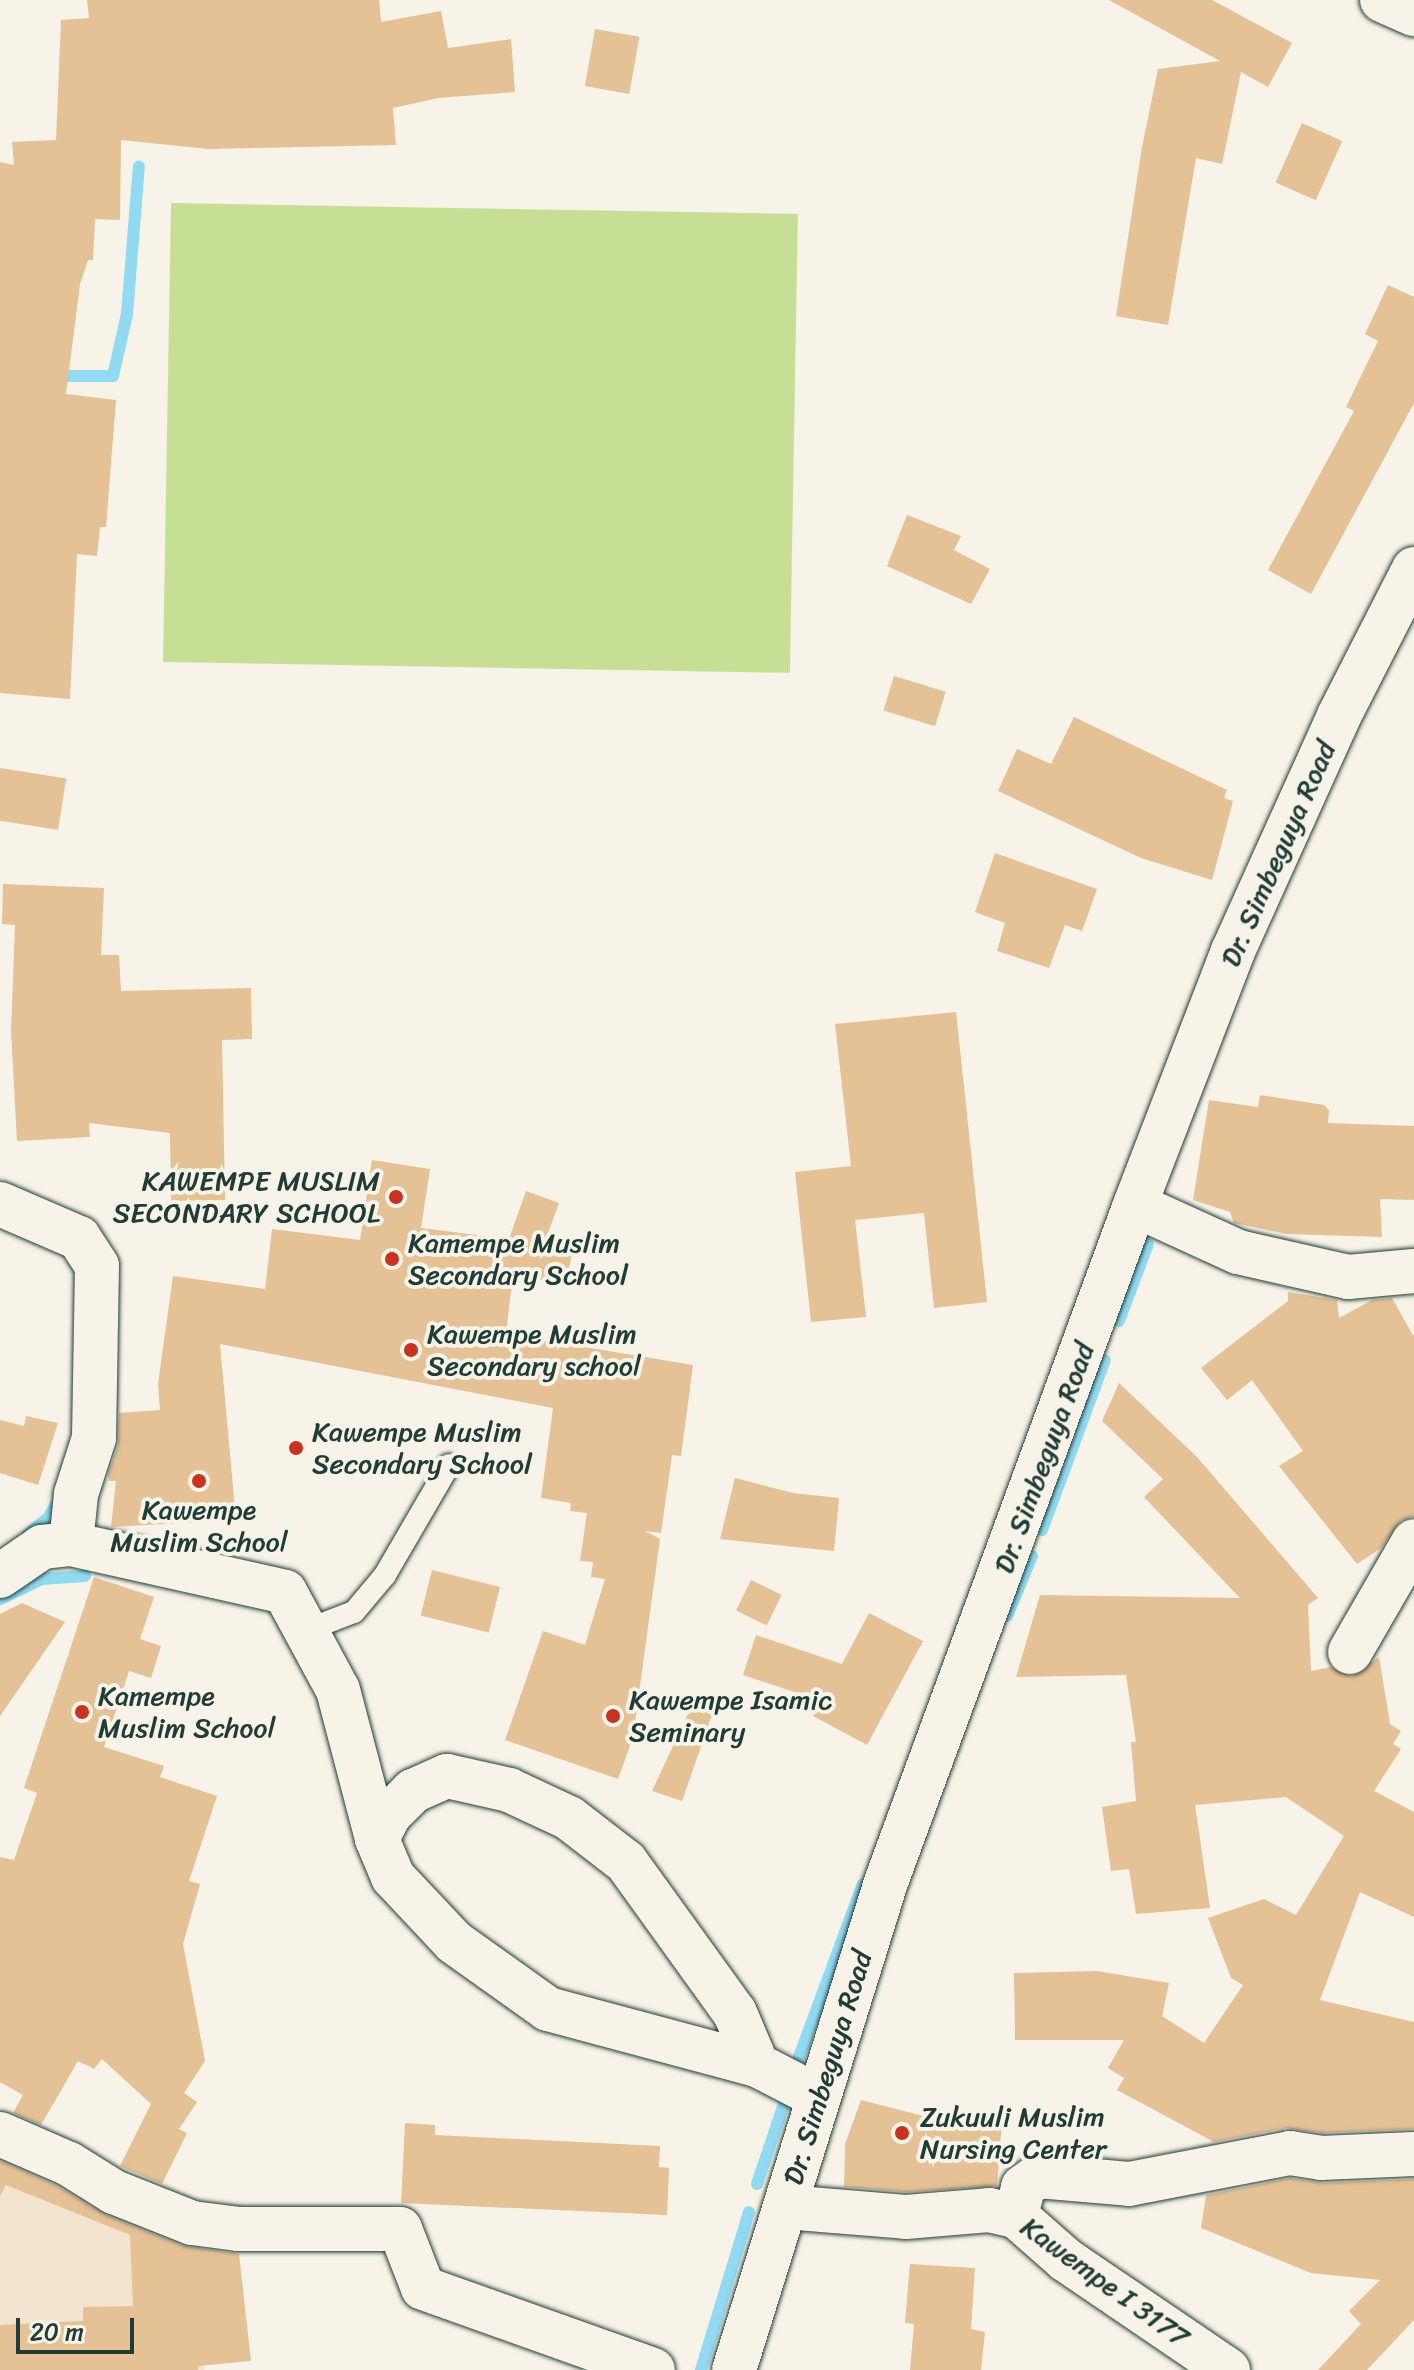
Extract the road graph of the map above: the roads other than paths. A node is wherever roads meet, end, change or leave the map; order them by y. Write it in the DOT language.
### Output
graph roads {
  1 [pos="1382,0"];
  2 [pos="1414,14"];
  3 [pos="1414,569"];
  4 [pos="0,1204"];
  5 [pos="1135,1205"];
  6 [pos="1414,1271"];
  7 [pos="449,1465"];
  8 [pos="1414,1541"];
  9 [pos="71,1544"];
  10 [pos="0,1576"];
  11 [pos="307,1630"];
  12 [pos="1350,1652"];
  13 [pos="377,1839"];
  14 [pos="757,2065"];
  15 [pos="817,2096"];
  16 [pos="0,2134"];
  17 [pos="1414,2154"];
  18 [pos="785,2207"];
  19 [pos="1016,2216"];
  20 [pos="653,2370"];
  21 [pos="734,2370"];
  22 [pos="1228,2370"];
  1 -- 2 [label="street"];
  3 -- 5 [label="street, Dr. Simbeguya Road"];
  4 -- 9 [label="street"];
  5 -- 6 [label="street"];
  5 -- 15 [label="street, Dr. Simbeguya Road"];
  7 -- 11 [label="lane"];
  8 -- 12 [label="street"];
  9 -- 10 [label="street"];
  9 -- 11 [label="street"];
  11 -- 13 [label="street"];
  13 -- 14 [label="street"];
  13 -- 14 [label="street"];
  14 -- 15 [label="street"];
  15 -- 18 [label="street, Dr. Simbeguya Road"];
  16 -- 20 [label="street"];
  17 -- 19 [label="street"];
  18 -- 19 [label="street, Kawempe I 3177"];
  18 -- 21 [label="street, Dr. Simbeguya Road"];
  19 -- 22 [label="street, Kawempe I 3177"];
}
